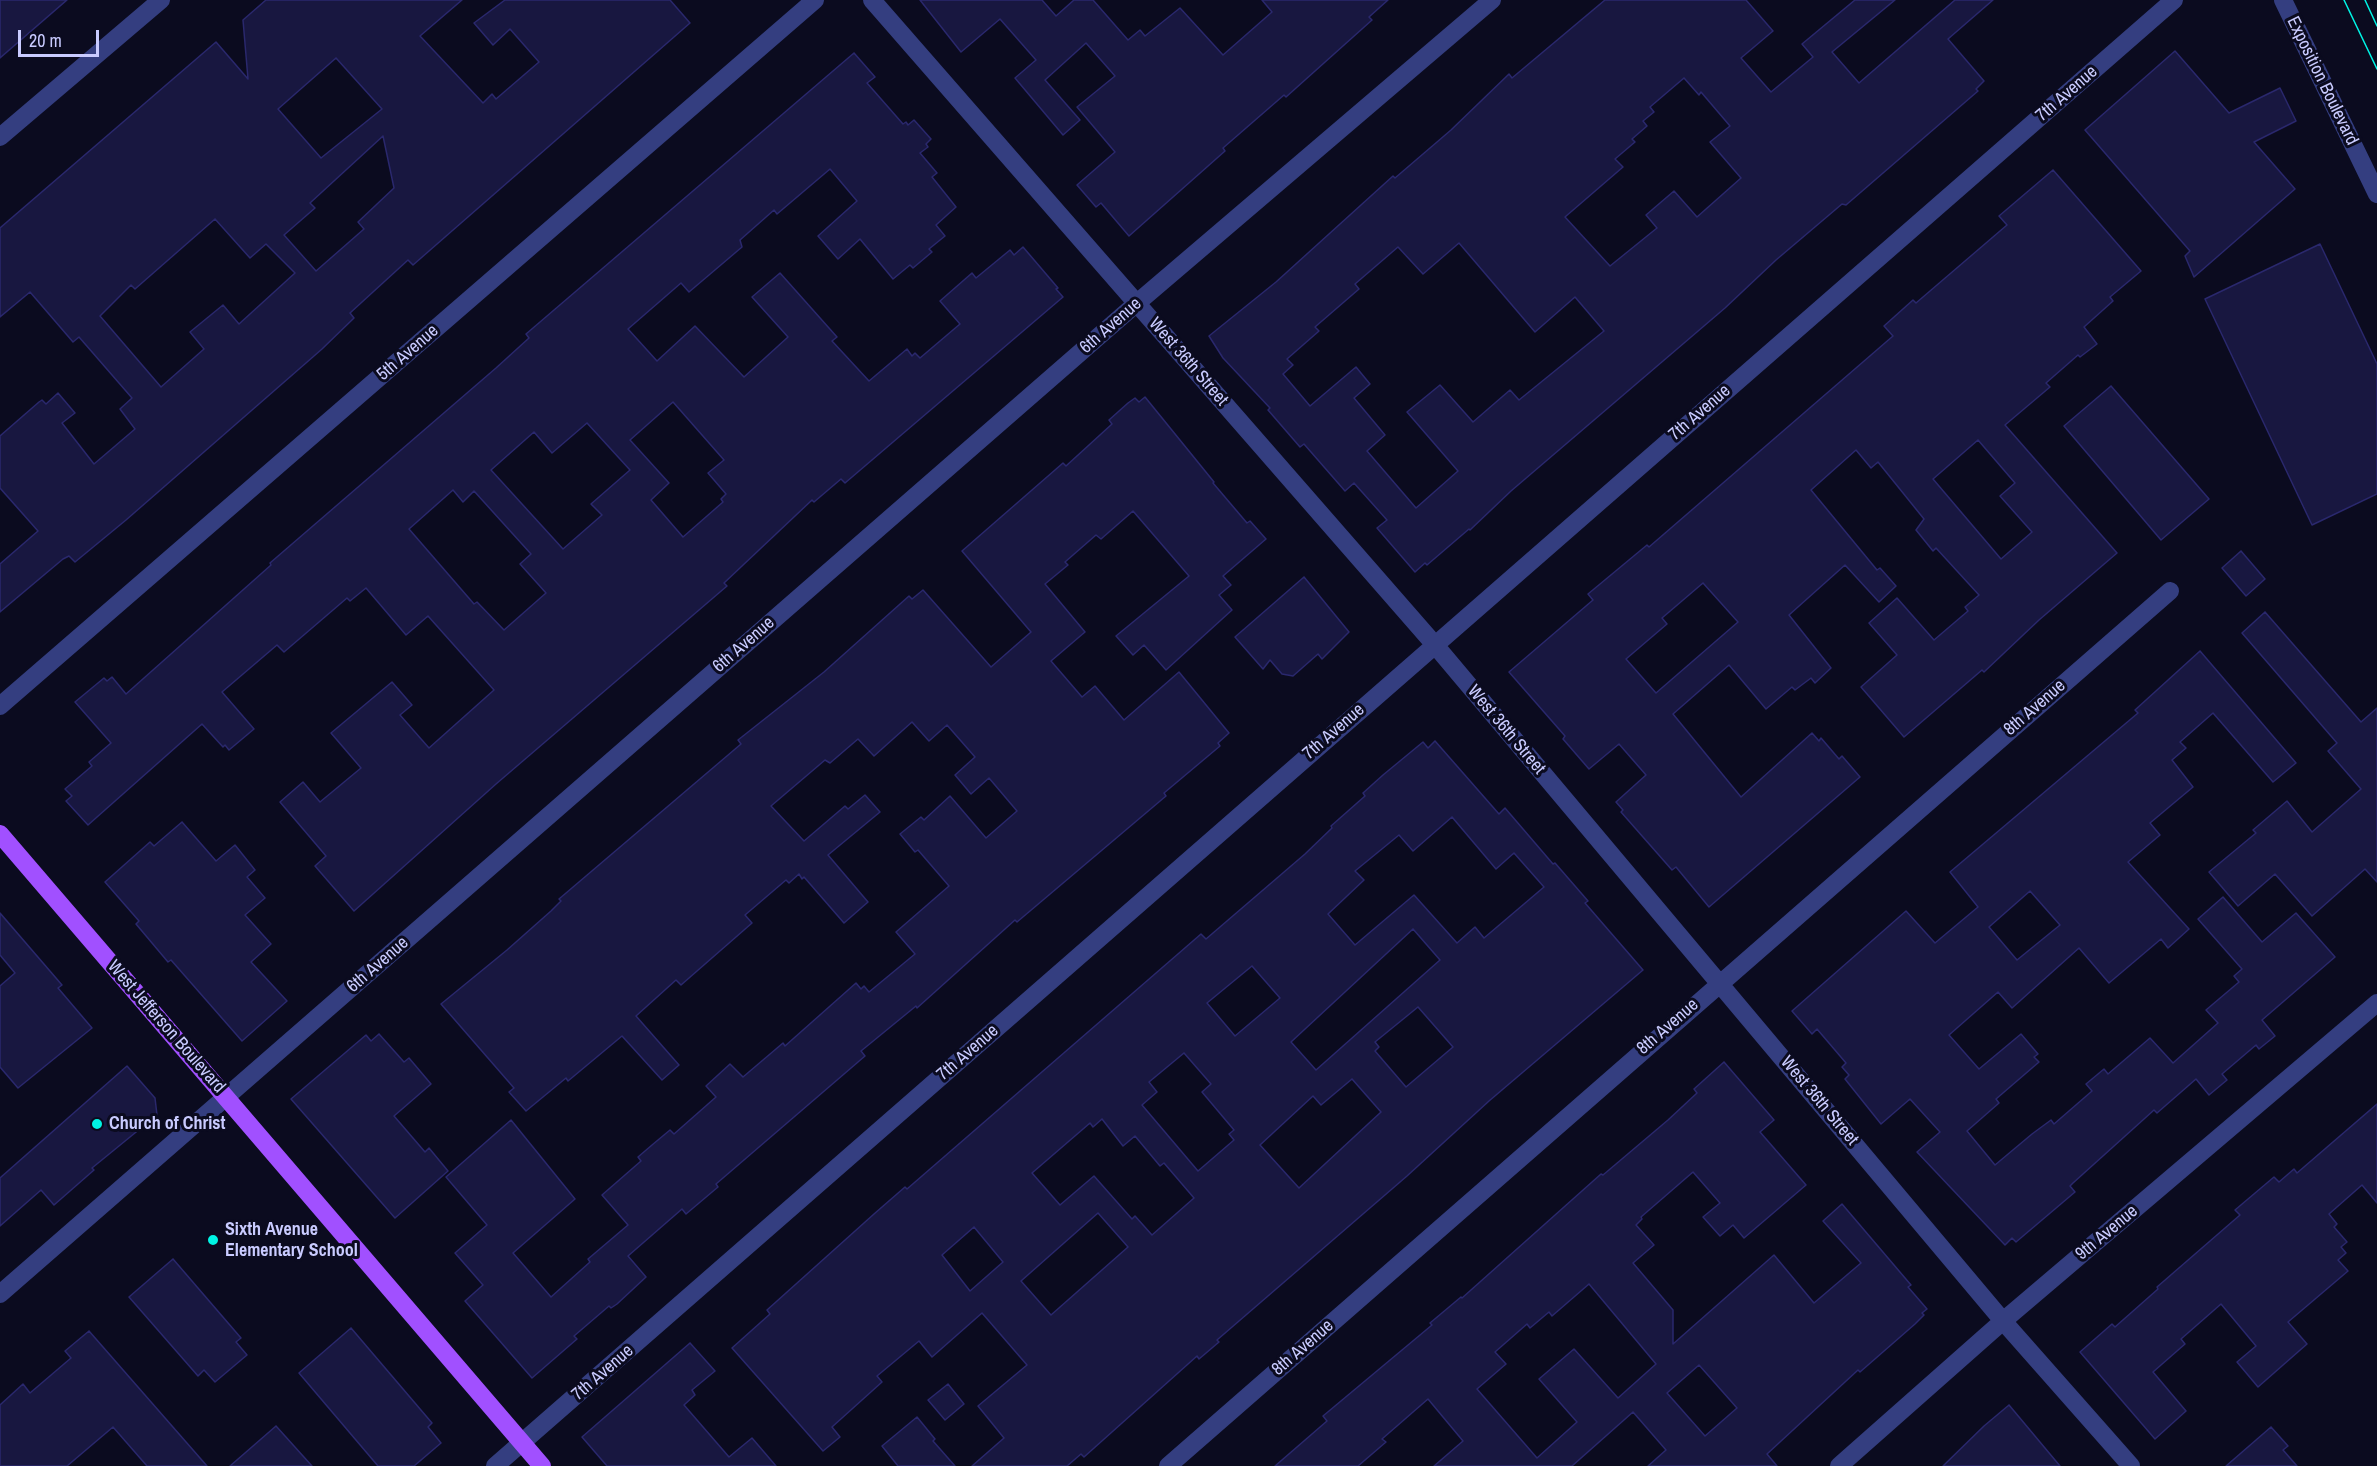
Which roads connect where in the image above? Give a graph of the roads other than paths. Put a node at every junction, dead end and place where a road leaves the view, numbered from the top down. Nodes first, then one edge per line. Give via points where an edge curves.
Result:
1 (161, 0) edge
2 (815, 0) edge
3 (872, 0) edge
4 (1492, 0) edge
5 (2174, 0) edge
6 (2283, 0) edge
7 (0, 137) edge
8 (2377, 194) edge
9 (1137, 303) junction
10 (2170, 591) dead end
11 (1435, 645) junction
12 (0, 706) edge
13 (0, 834) edge
14 (1719, 982) junction
15 (2377, 1003) edge
16 (227, 1099) junction
17 (0, 1294) edge
18 (2003, 1321) junction
19 (521, 1442) junction
20 (495, 1466) edge
21 (542, 1466) edge
22 (1168, 1466) edge
23 (1839, 1466) edge
24 (2131, 1466) edge

1 - 7 street
2 - 12 street, 5th Avenue
3 - 9 street, West 36th Street
4 - 9 street, 6th Avenue
5 - 11 street, 7th Avenue
6 - 8 street, Exposition Boulevard
9 - 11 street, West 36th Street
9 - 16 street, 6th Avenue
10 - 14 street, 8th Avenue
11 - 14 street, West 36th Street
11 - 19 street, 7th Avenue
13 - 16 main road, West Jefferson Boulevard
14 - 18 street, West 36th Street
14 - 22 street, 8th Avenue
15 - 18 street, 9th Avenue
16 - 17 street, 6th Avenue
16 - 19 main road, West Jefferson Boulevard
18 - 23 street, 9th Avenue
18 - 24 street, West 36th Street
19 - 20 street, 7th Avenue
19 - 21 main road, West Jefferson Boulevard

